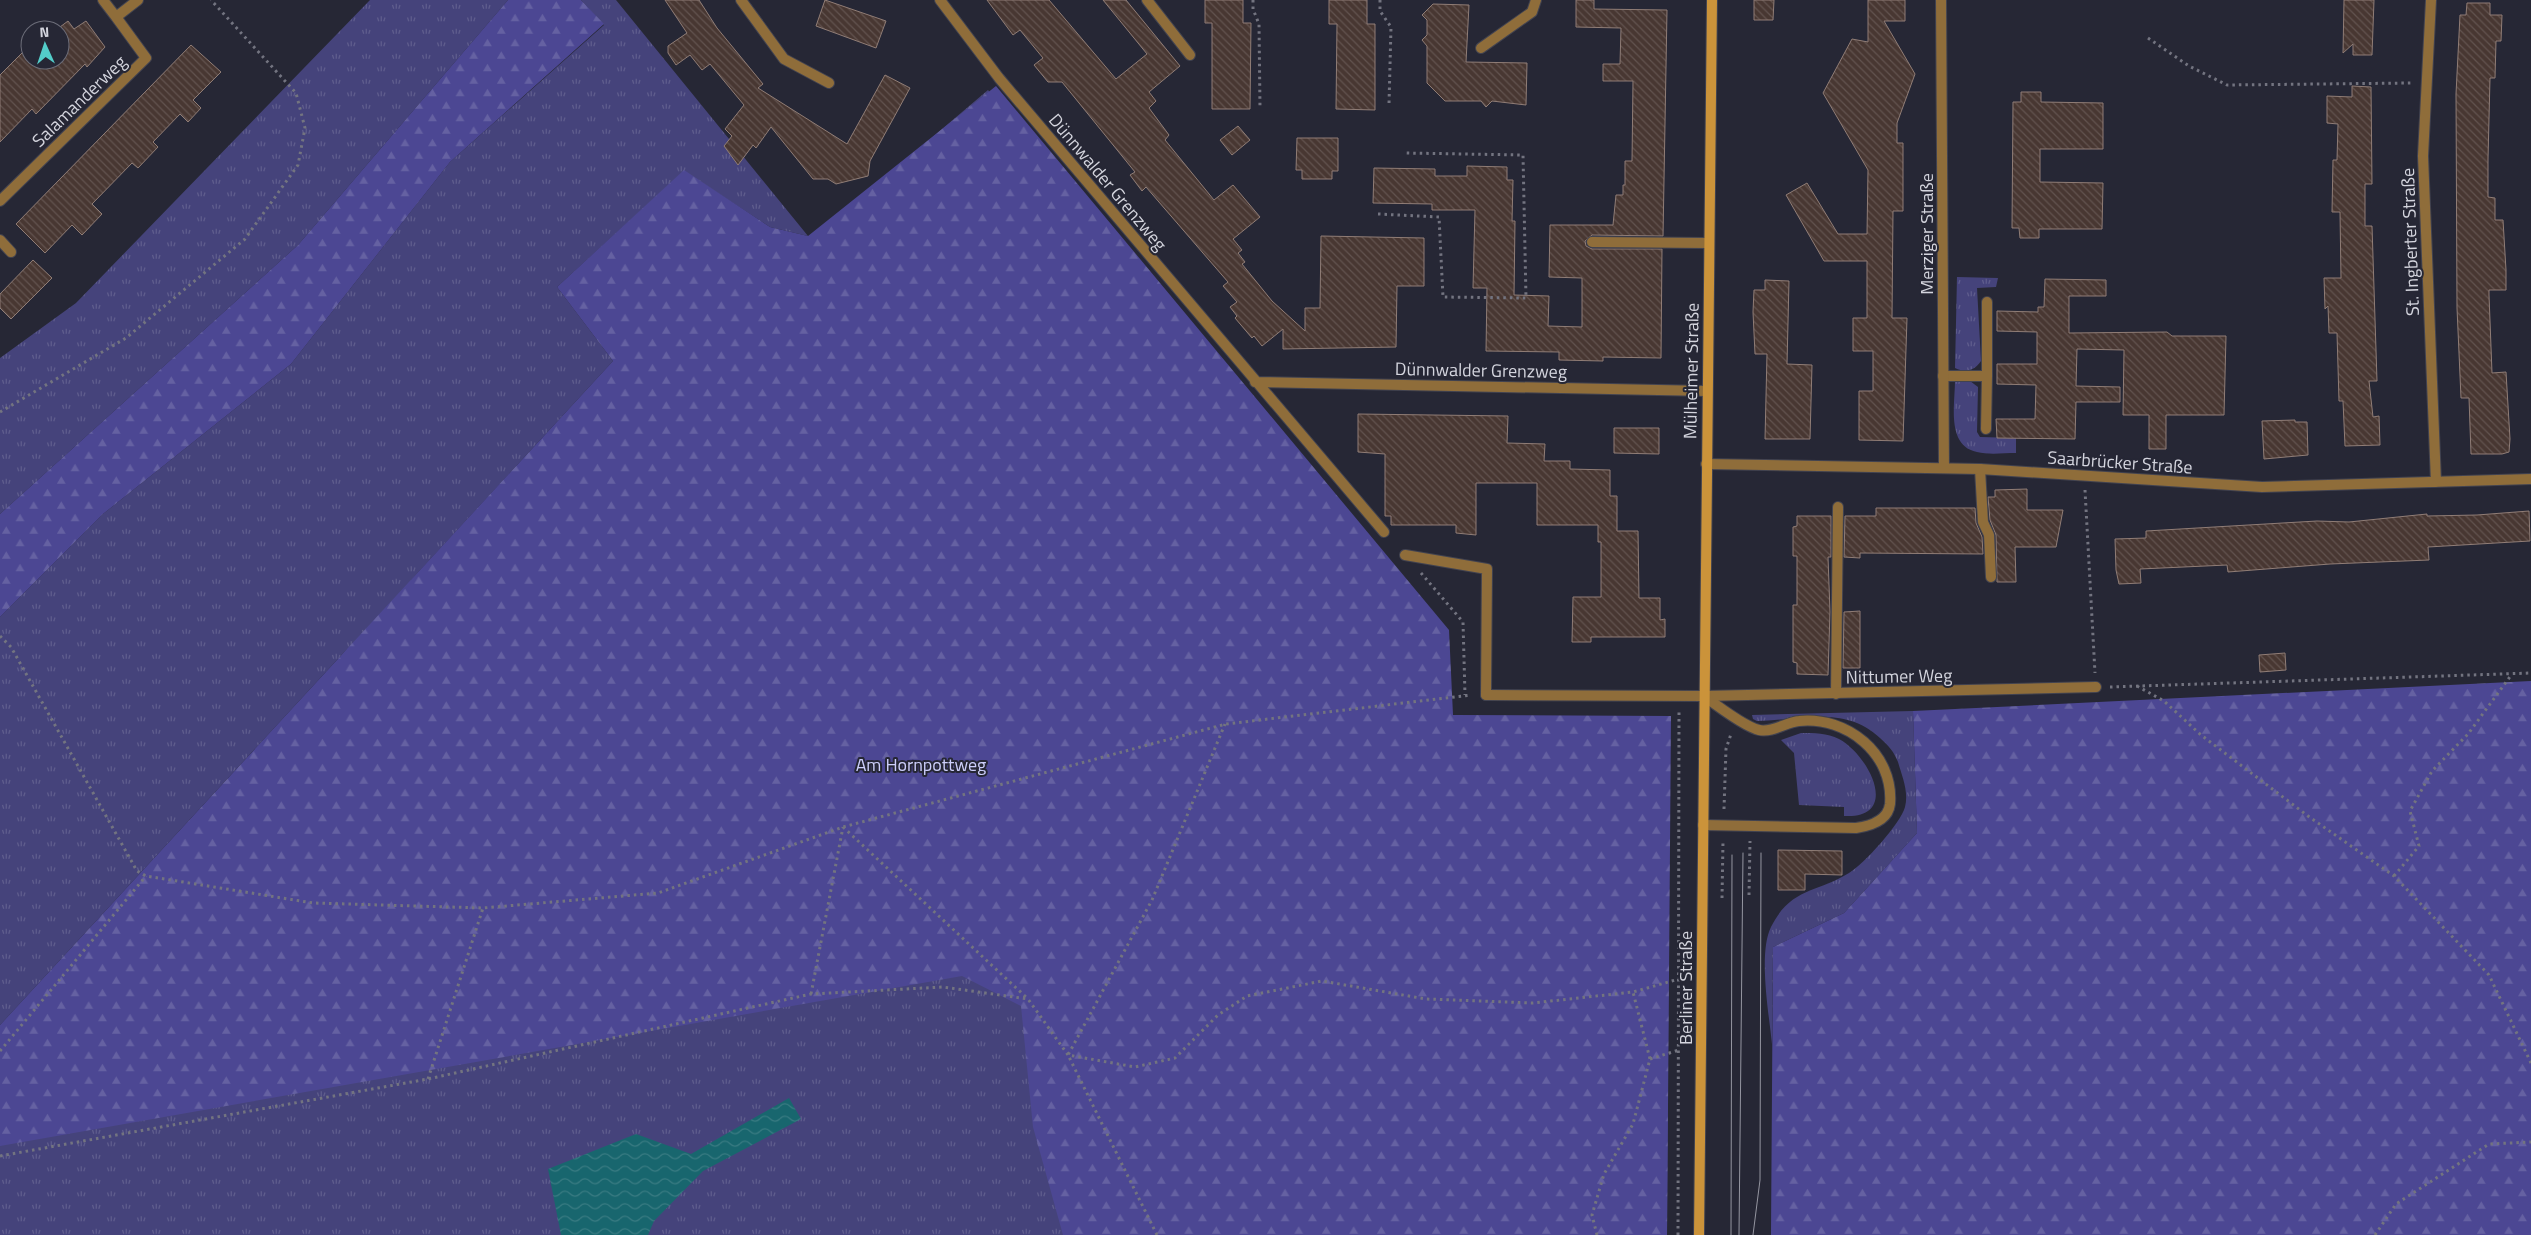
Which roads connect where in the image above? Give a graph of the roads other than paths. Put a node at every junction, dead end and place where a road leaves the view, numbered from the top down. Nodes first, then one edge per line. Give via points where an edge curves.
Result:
1 (103, 0) edge
2 (138, 0) edge
3 (741, 0) edge
4 (940, 0) edge
5 (1147, 0) edge
6 (1536, 0) edge
7 (1712, 0) edge
8 (1941, 0) edge
9 (2431, 0) edge
10 (116, 17) junction
11 (1481, 48) dead end
12 (1190, 55) dead end
13 (829, 83) dead end
14 (0, 201) edge
15 (0, 240) edge
16 (1592, 242) dead end
17 (1708, 243) junction
18 (11, 252) dead end
19 (1987, 302) dead end
20 (1943, 376) junction
21 (1987, 376) junction
22 (1255, 382) junction
23 (1707, 391) junction
24 (1986, 429) dead end
25 (1706, 464) junction
26 (1944, 468) junction
27 (1980, 469) junction
28 (2531, 479) edge
29 (2436, 482) junction
30 (1838, 507) dead end
31 (1384, 532) dead end
32 (1405, 555) road end
33 (1991, 576) dead end
34 (2096, 687) road end
35 (1836, 694) junction
36 (1704, 696) junction
37 (1703, 742) joint
38 (1703, 825) junction
39 (1699, 1235) edge

1 - 10 street
2 - 10 street
3 - 13 street via 784,59
4 - 22 street, Dünnwalder Grenzweg via 999,78
5 - 12 street
6 - 11 street via 1532,12
7 - 17 main road, Mülheimer Straße
8 - 20 street, Merziger Straße
9 - 29 street, St. Ingberter Straße via 2423,156
10 - 14 street, Salamanderweg via 146,58
15 - 18 street
16 - 17 street
17 - 23 main road, Mülheimer Straße
19 - 21 street
20 - 21 street
20 - 26 street, Merziger Straße
21 - 24 street
22 - 23 street, Dünnwalder Grenzweg
22 - 31 street, Dünnwalder Grenzweg
23 - 25 main road, Mülheimer Straße
25 - 26 street, Saarbrücker Straße
25 - 36 main road, Mülheimer Straße
26 - 27 street, Saarbrücker Straße
27 - 29 street, Saarbrücker Straße via 2262,487
27 - 33 street
28 - 29 street, Saarbrücker Straße
30 - 35 street
32 - 36 street via 1486,569 1486,695
34 - 35 street, Nittumer Weg
35 - 36 street, Nittumer Weg
36 - 37 main road, Mülheimer Straße
36 - 38 street via 1759,730 1774,730 1797,721 1821,720 1844,726 1862,738 1879,759 1889,786 1888,813 1870,826
37 - 38 main road, Berliner Straße
38 - 39 main road, Berliner Straße

